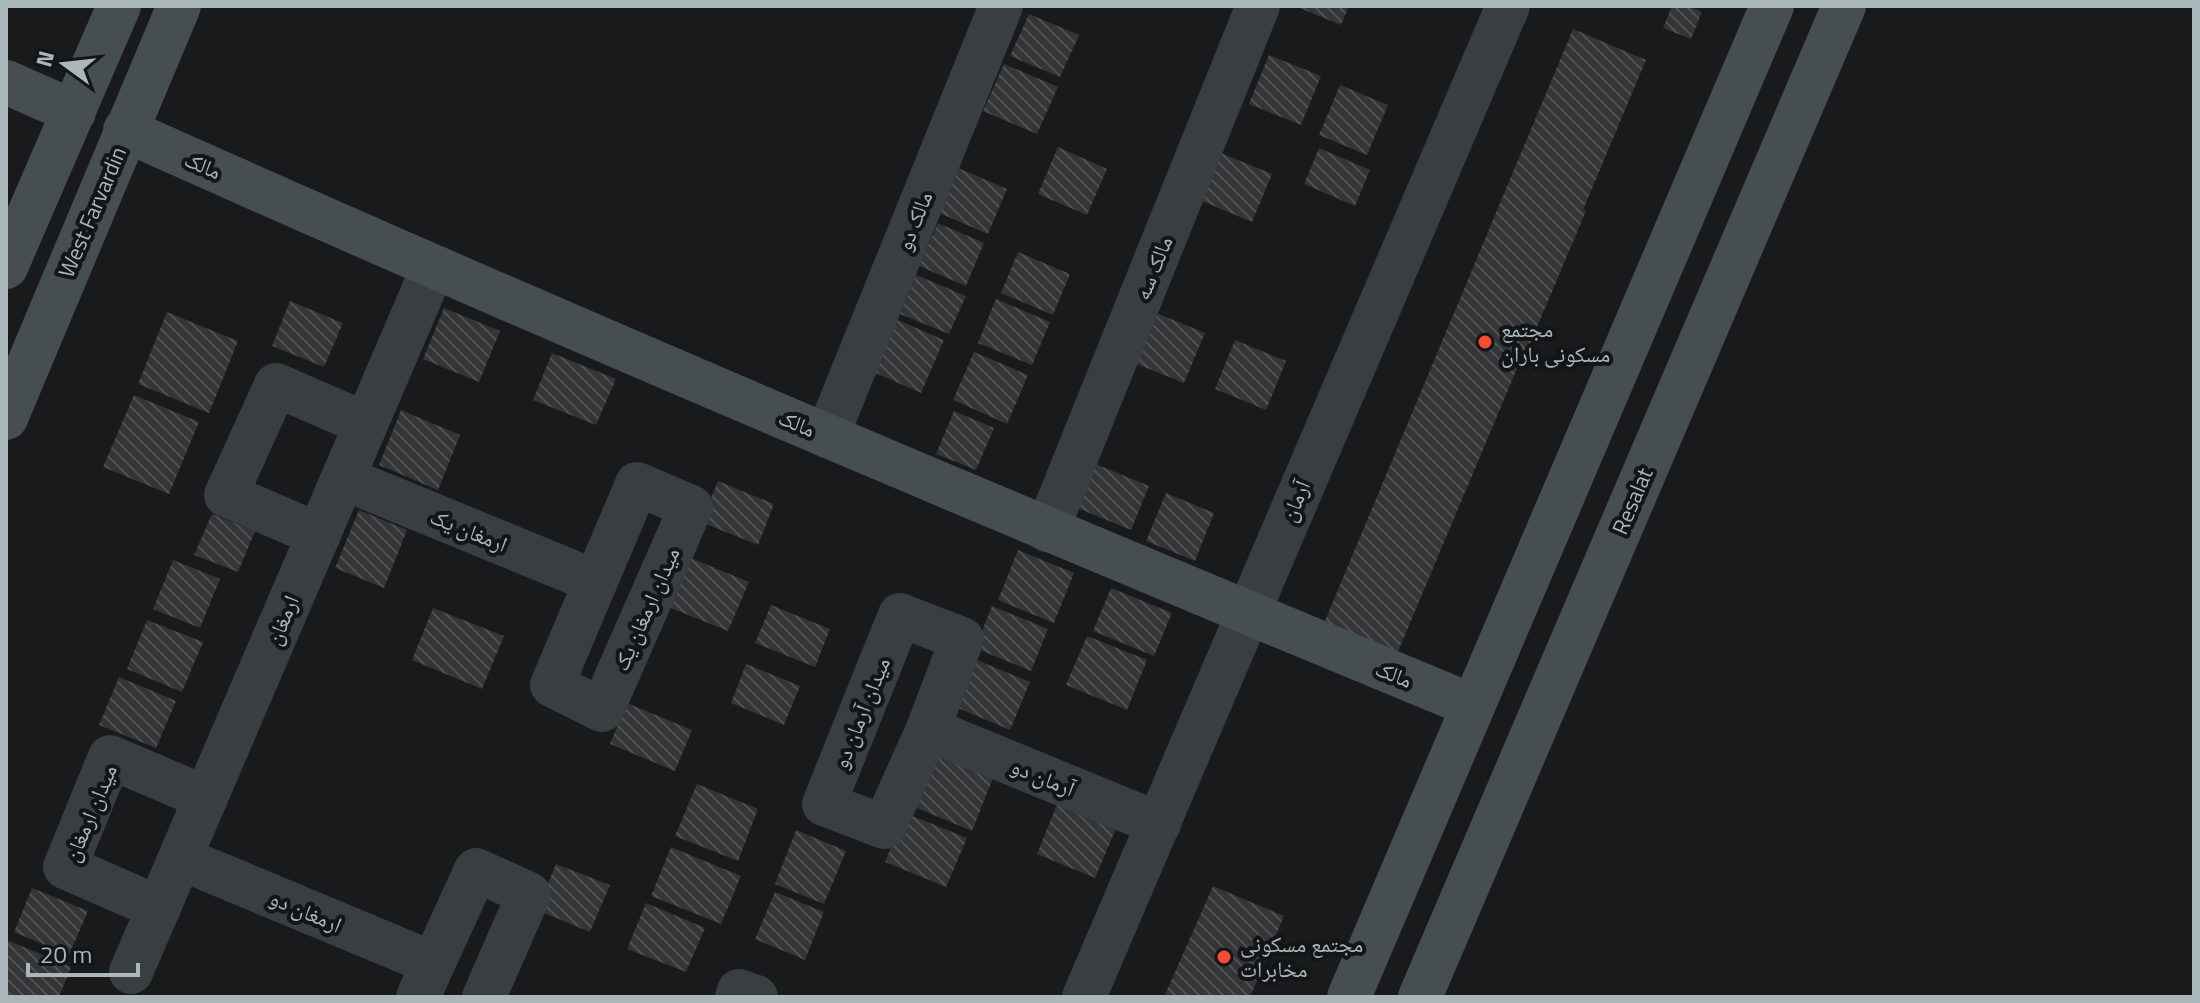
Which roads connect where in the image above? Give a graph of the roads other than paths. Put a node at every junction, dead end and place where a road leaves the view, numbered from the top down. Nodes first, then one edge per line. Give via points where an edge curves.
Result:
1 (119, 6) edge
2 (179, 6) edge
3 (1001, 6) edge
4 (1258, 6) edge
5 (1508, 6) edge
6 (1772, 6) edge
7 (1844, 6) edge
8 (6, 82) edge
9 (74, 112) junction
10 (125, 130) junction
11 (6, 267) edge
12 (433, 268) junction
13 (6, 418) edge
14 (366, 424) junction
15 (827, 436) junction
16 (343, 478) junction
17 (1047, 530) junction
18 (319, 535) junction
19 (594, 581) junction
20 (1247, 613) junction
21 (1473, 706) junction
22 (928, 729) dead end
23 (206, 798) junction
24 (1159, 824) junction
25 (180, 858) junction
26 (159, 908) junction
27 (131, 972) dead end
28 (425, 980) edge
29 (484, 997) edge
30 (737, 997) edge
31 (756, 997) edge
32 (1084, 997) edge
33 (1349, 997) edge
34 (1420, 997) edge

1 - 9 street
2 - 10 street, West Farvardin
3 - 15 street, مالک دو
4 - 17 street, مالک سه
5 - 20 street, آرمان
6 - 21 street
7 - 34 street, Resalat
8 - 9 street
9 - 11 street
10 - 12 street, مالک
10 - 13 street, West Farvardin
12 - 14 street, ارمغان
12 - 15 street, مالک
14 - 16 street, ارمغان
14 - 18 street via 276,385 226,495
15 - 17 street, مالک
16 - 18 street, ارمغان
16 - 19 street, ارمغان یک
17 - 20 street, مالک
18 - 23 street, ارمغان
19 - 19 street, میدان ارمغان یک via 637,484 691,507 602,710 552,685
20 - 21 street, مالک
20 - 24 street, آرمان
21 - 33 street
22 - 24 street, آرمان دو
23 - 25 street, ارمغان
23 - 26 street, میدان ارمغان via 110,757 65,867
24 - 32 street, آرمان
25 - 26 street, ارمغان
25 - 28 street, ارمغان دو
26 - 27 street, ارمغان
28 - 29 street via 476,870 529,894
30 - 31 street via 739,991

